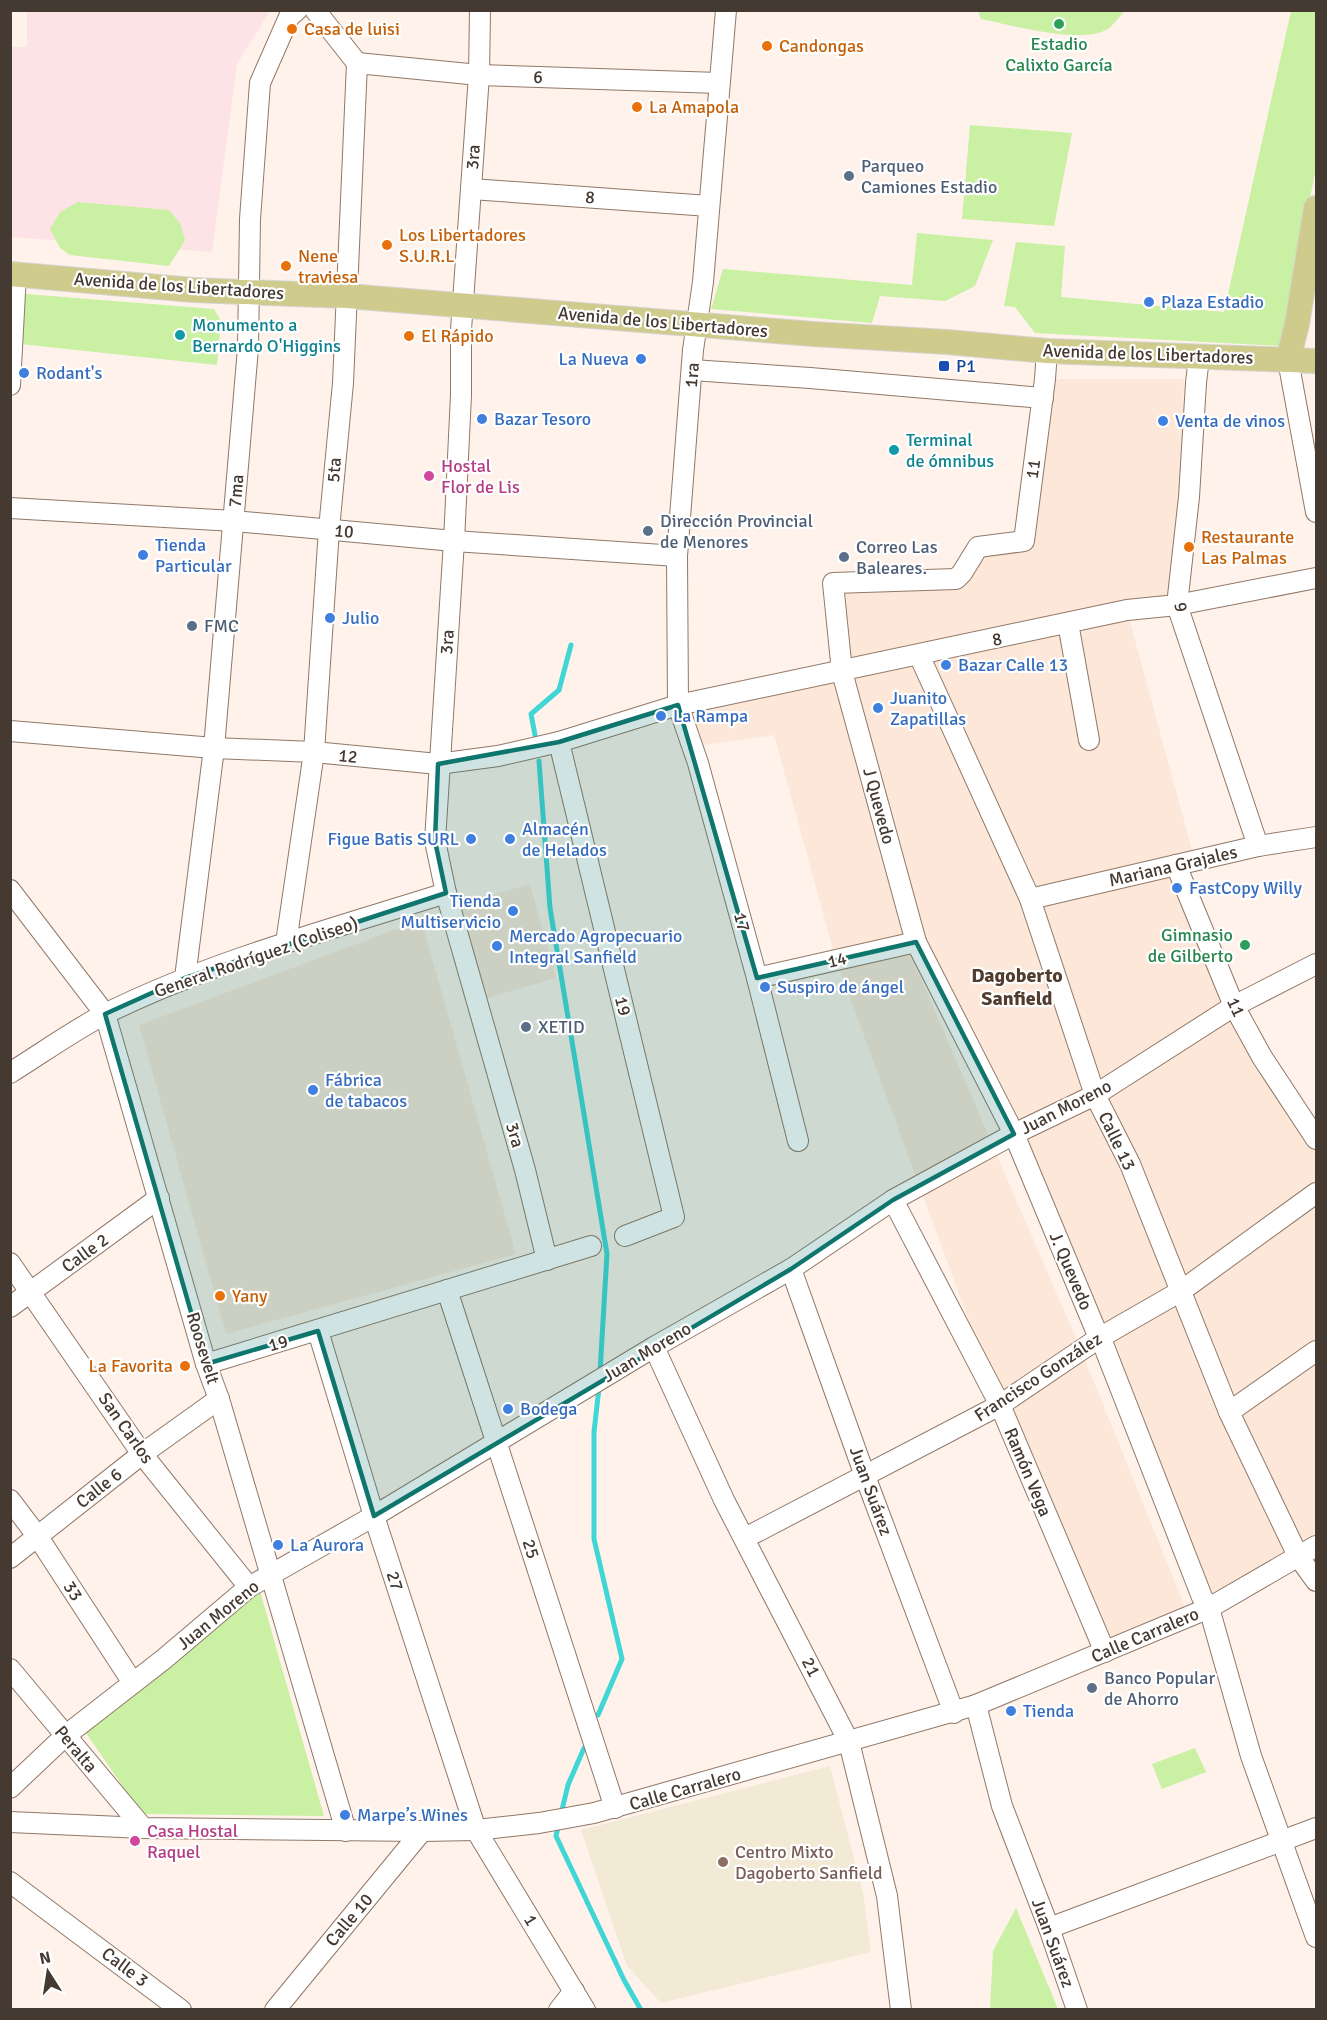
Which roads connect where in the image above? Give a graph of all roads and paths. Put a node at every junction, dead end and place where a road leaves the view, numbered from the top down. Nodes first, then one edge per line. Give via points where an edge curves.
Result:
1 (297, 10) edge
2 (315, 10) edge
3 (480, 10) edge
4 (726, 10) edge
5 (357, 63) junction
6 (479, 75) junction
7 (719, 83) junction
8 (471, 189) junction
9 (709, 206) junction
10 (1317, 208) edge
11 (13, 274) edge
12 (250, 292) junction
13 (347, 296) junction
14 (465, 306) junction
15 (696, 325) junction
16 (1047, 351) junction
17 (1199, 357) junction
18 (1288, 360) junction
19 (1317, 362) edge
20 (692, 370) junction
21 (10, 385) edge
22 (1043, 398) junction
23 (10, 508) edge
24 (1317, 512) edge
25 (234, 521) junction
26 (329, 529) junction
27 (454, 541) junction
28 (978, 547) joint
29 (676, 556) junction
30 (1317, 578) edge
31 (1177, 605) junction
32 (1068, 623) junction
33 (919, 655) junction
34 (842, 671) junction
35 (678, 705) junction
36 (10, 731) edge
37 (1089, 740) dead end
38 (559, 742) junction
39 (214, 748) junction
40 (314, 752) junction
41 (438, 764) junction
42 (1317, 837) edge
43 (1258, 846) junction
44 (1176, 865) junction
45 (10, 890) edge
46 (446, 893) junction
47 (1030, 899) junction
48 (916, 942) junction
49 (286, 943) junction
50 (1317, 964) edge
51 (184, 978) junction
52 (757, 978) junction
53 (1234, 1006) junction
54 (105, 1014) junction
55 (10, 1073) edge
56 (1095, 1095) junction
57 (1014, 1134) junction
58 (1317, 1139) edge
59 (798, 1141) dead end
60 (1317, 1193) edge
61 (159, 1198) junction
62 (893, 1200) junction
63 (625, 1236) dead end
64 (591, 1246) dead end
65 (548, 1260) junction
66 (10, 1263) edge
67 (791, 1269) junction
68 (447, 1290) junction
69 (32, 1292) junction
70 (1181, 1292) junction
71 (10, 1307) edge
72 (318, 1331) junction
73 (1099, 1338) junction
74 (654, 1347) junction
75 (1317, 1351) edge
76 (206, 1364) junction
77 (219, 1399) junction
78 (1000, 1406) junction
79 (1229, 1412) junction
80 (496, 1442) junction
81 (142, 1454) junction
82 (866, 1476) junction
83 (10, 1500) edge
84 (374, 1516) junction
85 (38, 1537) junction
86 (746, 1538) junction
87 (1317, 1546) edge
88 (1298, 1556) junction
89 (10, 1558) edge
90 (271, 1575) junction
91 (1317, 1581) edge
92 (249, 1587) junction
93 (1209, 1608) junction
94 (1105, 1652) junction
95 (10, 1669) edge
96 (133, 1683) junction
97 (976, 1705) junction
98 (954, 1713) junction
99 (65, 1736) junction
100 (849, 1742) junction
101 (10, 1788) edge
102 (615, 1808) junction
103 (10, 1822) edge
104 (143, 1828) junction
105 (1317, 1828) edge
106 (476, 1830) junction
107 (346, 1831) junction
108 (422, 1831) junction
109 (1282, 1842) junction
110 (10, 1882) edge
111 (1049, 1928) junction
112 (1317, 1937) edge
113 (574, 1990) junction
114 (181, 2010) edge
115 (275, 2010) edge
116 (559, 2010) edge
117 (585, 2010) edge
118 (901, 2010) edge
119 (1077, 2010) edge

1 - 12 street, 7ma via 289,17 260,83 250,219
2 - 5 street
3 - 6 street, 3ra
4 - 7 street, 1ra
5 - 6 street, 6
5 - 13 street, 5ta
6 - 7 street, 6
6 - 8 street, 3ra
7 - 9 street, 1ra
8 - 9 street, 8
8 - 14 street, 3ra
9 - 15 street, 1ra
10 - 18 main road
11 - 12 main road, Avenida de los Libertadores
11 - 21 street
12 - 13 main road, Avenida de los Libertadores
12 - 25 street, 7ma
13 - 14 main road, Avenida de los Libertadores
13 - 26 street, 5ta
14 - 15 main road, Avenida de los Libertadores
14 - 27 street, 3ra
15 - 16 main road, Avenida de los Libertadores
15 - 20 street, 1ra
16 - 17 main road, Avenida de los Libertadores
16 - 22 street, 11
17 - 18 main road, Avenida de los Libertadores
17 - 31 street, 9
18 - 19 main road, Avenida de los Libertadores
18 - 24 street
20 - 22 street
20 - 29 street, 1ra
22 - 28 street, 11 via 1024,541
23 - 25 street, 10
25 - 26 street, 10
25 - 39 street, 7ma
26 - 27 street, 10
26 - 40 street, 5ta
27 - 29 street, 10
27 - 41 street, 3ra
28 - 34 street, J Quevedo via 956,579 834,583
29 - 35 street, 1ra
30 - 31 street, 8
31 - 32 street, 8 via 1127,610
31 - 43 street, 9
32 - 33 street, 8
32 - 37 street
33 - 34 street, 8
33 - 47 street, Calle 13
34 - 35 street, 8
34 - 48 street, J Quevedo
35 - 38 street, 12
35 - 52 street, 17 via 698,763
36 - 39 street, 12
38 - 41 street, 12
38 - 63 street, 19 via 674,1217
39 - 40 street, 12
39 - 51 street, 7ma
40 - 41 street, 12
40 - 49 street, 5ta
41 - 46 street, 3ra via 435,841
42 - 43 street, Mariana Grajales
43 - 44 street, Mariana Grajales
44 - 47 street, Mariana Grajales
44 - 53 street, 11
45 - 54 street, Roosevelt
46 - 49 street, General Rodríguez (Coliseo)
46 - 65 street, 3ra
47 - 56 street, Calle 13
48 - 52 street, 14
48 - 57 street, J. Quevedo
49 - 51 street, General Rodríguez (Coliseo)
50 - 53 street, Juan Moreno
51 - 54 street, General Rodríguez (Coliseo)
52 - 59 street, 17
53 - 56 street, Juan Moreno
53 - 58 street, 11 via 1262,1057
54 - 55 street, General Rodríguez (Coliseo)
54 - 61 street, Roosevelt
56 - 57 street, Juan Moreno
56 - 70 street, Calle 13 via 1130,1164
57 - 62 street, Juan Moreno
57 - 73 street, J. Quevedo
60 - 70 street, Francisco González
61 - 69 street, Calle 2
61 - 76 street, Roosevelt
62 - 67 street, Juan Moreno
62 - 78 street, Ramón Vega
64 - 65 street, 19
65 - 68 street, 19
66 - 69 street, San Carlos
67 - 74 street, Juan Moreno
67 - 82 street, Juan Suárez
68 - 72 street, 19
68 - 80 street, 25
69 - 71 street, Calle 2
69 - 81 street, San Carlos
70 - 73 street, Francisco González
70 - 79 street, Calle 13
72 - 76 street, 19
72 - 84 street, 27
73 - 78 street, Francisco González
73 - 93 street, J. Quevedo
74 - 80 street, Juan Moreno
74 - 86 street, 21 via 724,1500
75 - 79 street
76 - 77 street, Roosevelt
77 - 81 street, Calle 6
77 - 90 street, Roosevelt
78 - 82 street, Francisco González
78 - 94 street, Ramón Vega
79 - 88 street, Calle 13
80 - 84 street, Juan Moreno
80 - 102 street, 25
81 - 85 street, Calle 6
81 - 92 street, San Carlos
82 - 86 street, Francisco González
82 - 98 street, Juan Suárez
83 - 85 street, 33
84 - 90 street, Juan Moreno
84 - 106 street, 27
85 - 89 street, Calle 6
85 - 96 street, 33
86 - 100 street, 21
87 - 88 street, Calle Carralero
88 - 91 street, Calle 13
88 - 93 street, Calle Carralero
90 - 92 street, Juan Moreno
90 - 107 street, Roosevelt
92 - 96 street, Juan Moreno
93 - 94 street, Calle Carralero
93 - 109 street, J. Quevedo via 1251,1756
94 - 97 street, Calle Carralero
95 - 99 street, Peralta
96 - 99 street, Juan Moreno
97 - 98 street, Calle Carralero
97 - 111 street, Juan Suárez via 1002,1806
98 - 100 street, Calle Carralero
99 - 101 street, Juan Moreno
99 - 104 street, Peralta
100 - 102 street, Calle Carralero
100 - 118 street, 21 via 887,1896
102 - 106 street, Calle Carralero
103 - 104 street, Calle Carralero
104 - 107 street, Calle Carralero
105 - 109 street
106 - 108 street, Calle Carralero
106 - 113 street, 1
107 - 108 street, Calle Carralero
108 - 115 street, Calle 10
109 - 111 street
109 - 112 street, J. Quevedo
110 - 114 street, Calle 3
111 - 119 street, Juan Suárez
113 - 116 street
113 - 117 street, 1

